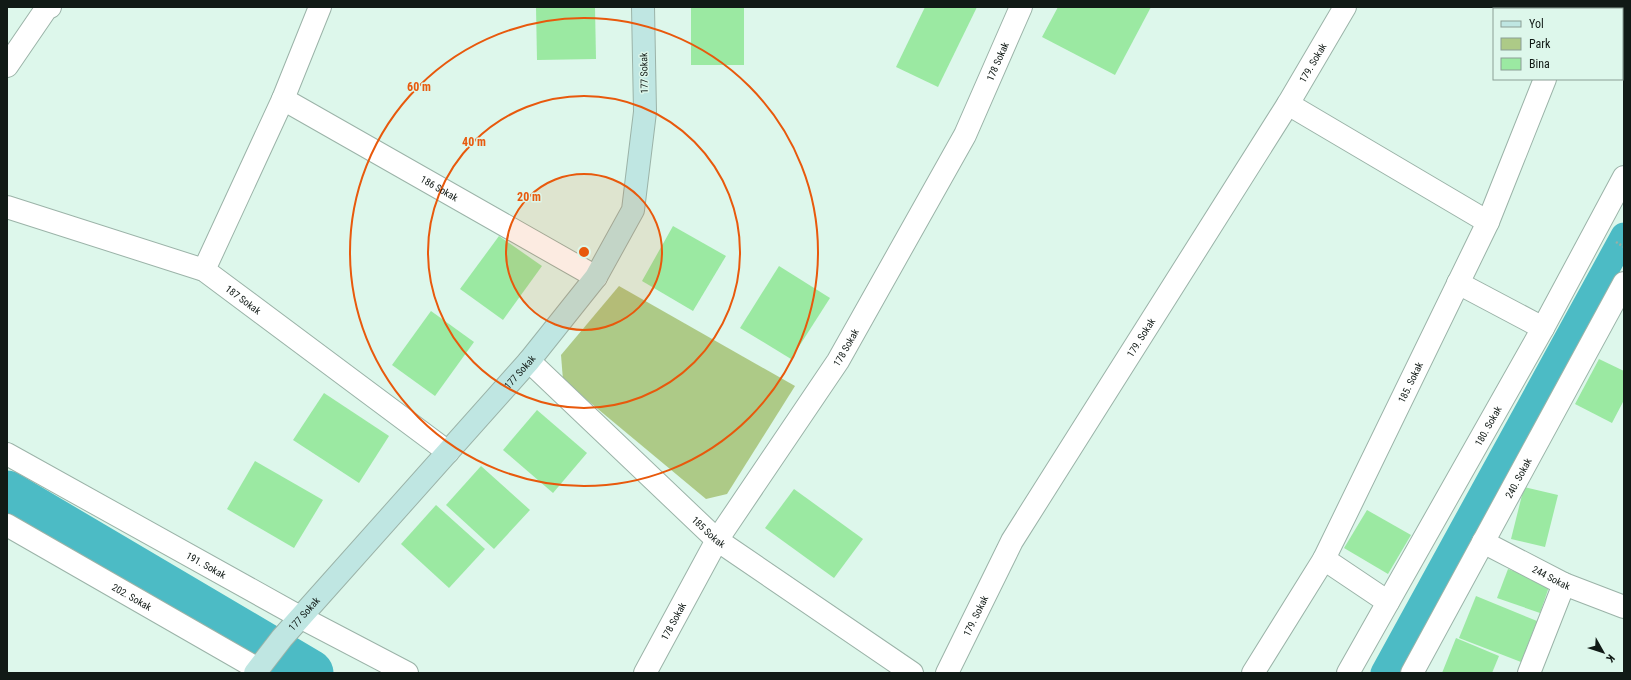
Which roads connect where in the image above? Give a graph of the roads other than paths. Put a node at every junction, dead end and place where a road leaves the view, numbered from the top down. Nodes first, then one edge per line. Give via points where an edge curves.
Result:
1 (50, 7) edge
2 (320, 7) edge
3 (643, 7) edge
4 (1021, 7) edge
5 (1345, 7) edge
6 (7, 66) edge
7 (1545, 80) edge
8 (283, 99) junction
9 (1288, 104) junction
10 (1624, 178) edge
11 (7, 207) edge
12 (1488, 222) junction
13 (204, 270) junction
14 (596, 277) junction
15 (1458, 283) junction
16 (1624, 283) edge
17 (1544, 328) junction
18 (528, 361) junction
19 (448, 452) junction
20 (7, 454) edge
21 (7, 525) edge
22 (717, 540) junction
23 (1483, 542) junction
24 (1324, 560) junction
25 (1564, 584) junction
26 (1388, 602) junction
27 (1624, 607) edge
28 (300, 618) junction
29 (256, 671) edge
30 (407, 673) edge
31 (645, 673) edge
32 (912, 673) edge
33 (947, 673) edge
34 (1253, 673) edge
35 (1348, 673) edge
36 (1412, 673) edge
37 (1529, 673) edge

1 - 6 street via 46,9
2 - 8 street
3 - 14 street, 177 Sokak via 645,112 633,210
4 - 22 street, 178 Sokak via 965,135 838,361
5 - 9 street, 179. Sokak
7 - 12 street, 185. Sokak
8 - 13 street
8 - 14 street, 186 Sokak
9 - 12 street
9 - 33 street, 179. Sokak via 1012,541
10 - 17 street, 180. Sokak
11 - 13 street, 187 Sokak
12 - 15 street, 185. Sokak
13 - 19 street, 187 Sokak
14 - 18 street, 177 Sokak
15 - 17 street
15 - 24 street, 185. Sokak
16 - 23 street, 240. Sokak
17 - 26 street, 180. Sokak
18 - 19 street, 177 Sokak
18 - 22 street, 185 Sokak
19 - 28 street, 177 Sokak
20 - 28 street, 191. Sokak
21 - 29 street, 202. Sokak
22 - 31 street, 178 Sokak
22 - 32 street, 185 Sokak
23 - 25 street, 244 Sokak
23 - 36 street, 240. Sokak
24 - 26 street
24 - 34 street, 185. Sokak
25 - 27 street, 244 Sokak
25 - 37 street
26 - 35 street, 180. Sokak
28 - 29 street, 177 Sokak
28 - 30 street, 191. Sokak

